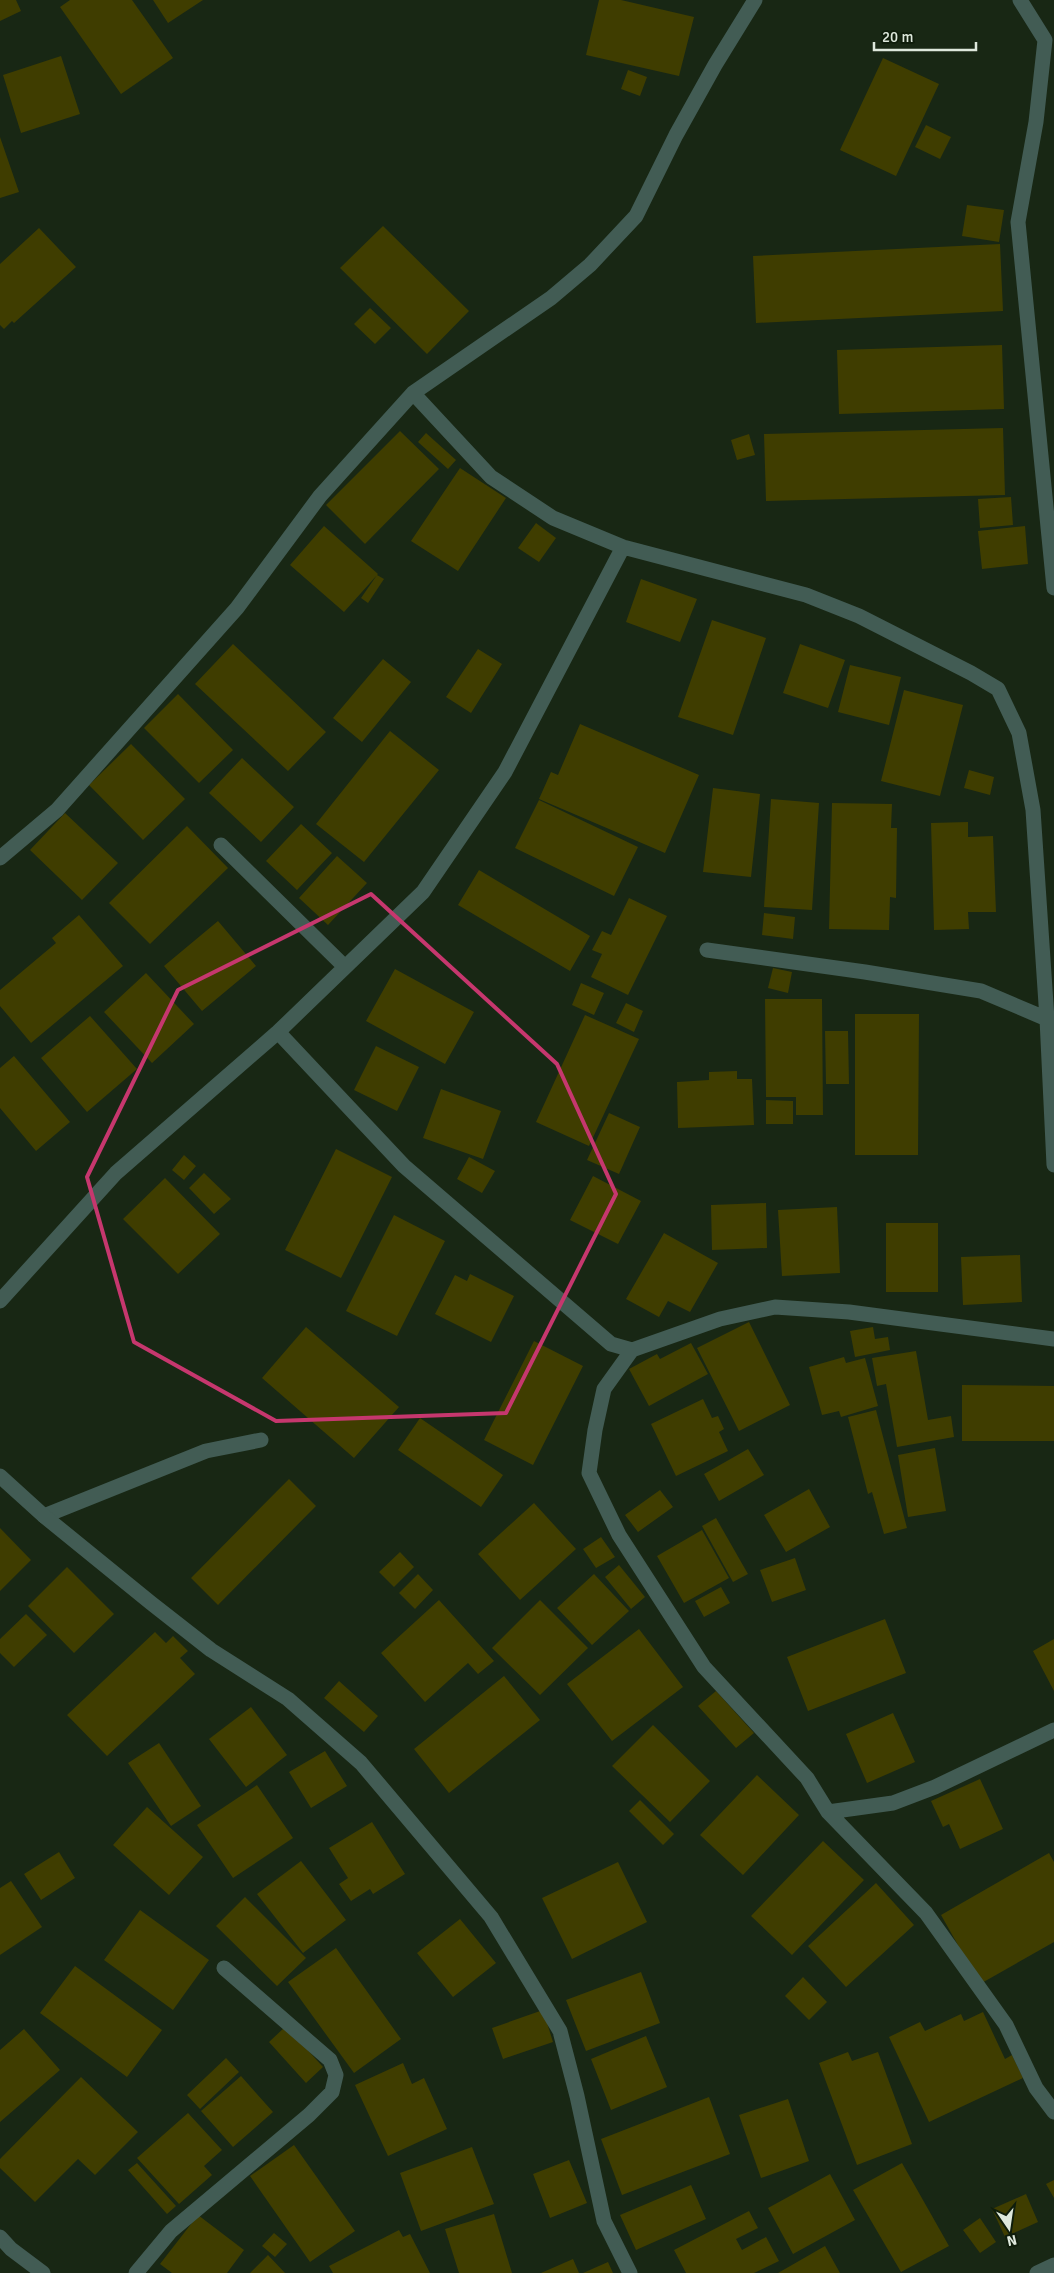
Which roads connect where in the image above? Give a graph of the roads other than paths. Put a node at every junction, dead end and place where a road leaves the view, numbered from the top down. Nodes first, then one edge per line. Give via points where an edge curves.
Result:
1 (755, 0) edge
2 (1020, 0) edge
3 (413, 393) junction
4 (623, 547) junction
5 (1054, 588) edge
6 (221, 845) dead end
7 (0, 858) edge
8 (707, 950) dead end
9 (345, 967) junction
10 (1047, 1019) junction
11 (278, 1032) junction
12 (1054, 1164) edge
13 (0, 1301) edge
14 (1054, 1338) edge
15 (632, 1350) junction
16 (261, 1440) dead end
17 (0, 1476) edge
18 (44, 1516) junction
19 (1054, 1730) edge
20 (828, 1812) junction
21 (224, 1968) dead end
22 (1054, 2112) edge
23 (0, 2237) edge
24 (6, 2247) edge
25 (1054, 2265) edge
26 (42, 2273) edge
27 (136, 2273) edge
28 (630, 2273) edge
29 (1037, 2273) edge

1 - 3 street via 681,126 636,216 590,265 551,298
2 - 5 street via 1045,40 1036,122 1018,222
3 - 4 street via 491,477 553,518
3 - 7 street via 320,496 237,608 57,810
4 - 9 street via 505,772 423,892
4 - 10 street via 806,596 858,616 998,689 1020,733 1033,810
6 - 9 street
8 - 10 street via 981,991
9 - 11 street
10 - 12 street
11 - 13 street via 116,1173
11 - 15 street via 404,1166 611,1344
14 - 15 street via 850,1312 775,1307 720,1319
15 - 20 street via 604,1388 589,1473 619,1535 704,1667 807,1778
16 - 18 street via 206,1451
17 - 18 street
18 - 28 street via 211,1650 288,1699 361,1763 491,1917 560,2031 578,2096 604,2221
19 - 20 street via 935,1787 893,1803
20 - 22 street via 926,1912 1006,2025 1036,2088
21 - 27 street via 330,2060 336,2075 332,2092 310,2115 171,2231
23 - 24 street
24 - 26 street
25 - 29 street

